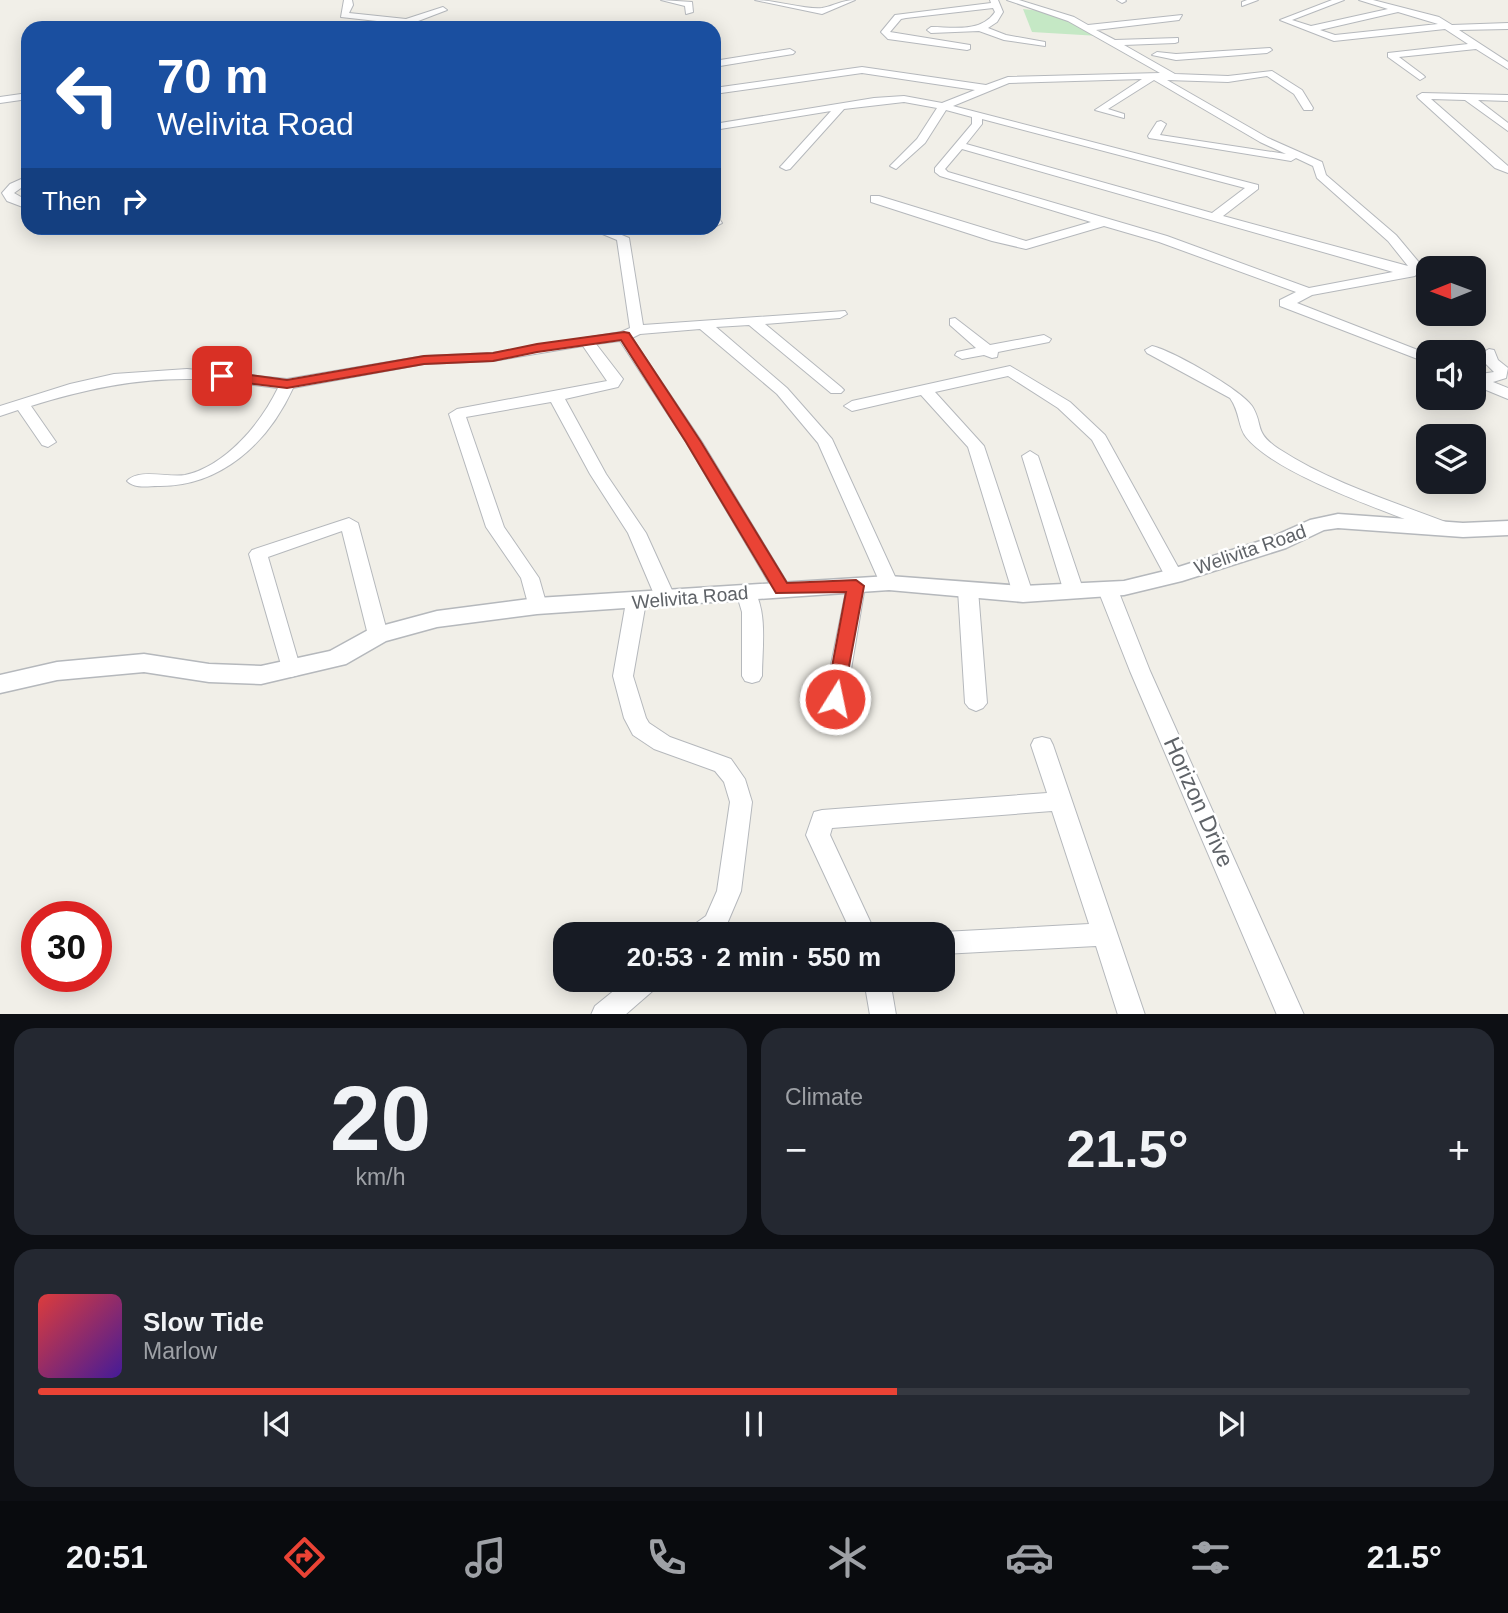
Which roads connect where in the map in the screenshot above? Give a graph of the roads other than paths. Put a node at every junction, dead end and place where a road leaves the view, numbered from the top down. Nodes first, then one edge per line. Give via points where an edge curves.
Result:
1 (348, 0) edge
2 (665, 0) edge
3 (759, 0) edge
4 (851, 0) edge
5 (1011, 0) edge
6 (1340, 0) edge
7 (1363, 0) edge
8 (995, 2) edge
9 (1027, 2) edge
10 (1400, 5) edge
11 (443, 10) dead end
12 (690, 12) dead end
13 (1179, 17) dead end
14 (379, 21) edge
15 (419, 21) edge
16 (1508, 26) edge
17 (1449, 27) junction
18 (1494, 27) junction
19 (1087, 28) junction
20 (982, 29) junction
21 (1311, 29) junction
22 (931, 30) dead end
23 (1145, 31) dead end
24 (1101, 35) junction
25 (1508, 36) edge
26 (1175, 40) dead end
27 (1115, 43) junction
28 (1042, 44) dead end
29 (1477, 46) junction
30 (967, 47) dead end
31 (1267, 50) dead end
32 (790, 52) dead end
33 (1191, 52) dead end
34 (1157, 55) junction
35 (1139, 57) junction
36 (721, 63) edge
37 (1508, 66) edge
38 (1154, 76) junction
39 (1173, 76) junction
40 (1420, 77) dead end
41 (986, 89) junction
42 (721, 90) edge
43 (1466, 96) junction
44 (21, 97) edge
45 (1508, 98) edge
46 (0, 100) edge
47 (842, 105) junction
48 (943, 106) junction
49 (1308, 108) dead end
50 (977, 115) junction
51 (1120, 116) dead end
52 (1161, 124) dead end
53 (721, 126) edge
54 (1508, 128) edge
55 (959, 145) junction
56 (1301, 158) junction
57 (1505, 165) edge
58 (896, 166) dead end
59 (786, 167) dead end
60 (21, 182) edge
61 (875, 199) dead end
62 (21, 202) edge
63 (1214, 217) junction
64 (1103, 222) junction
65 (624, 235) edge
66 (1410, 273) junction
67 (1308, 292) junction
68 (841, 314) dead end
69 (754, 322) junction
70 (954, 323) dead end
71 (703, 324) junction
72 (631, 333) junction
73 (1044, 339) dead end
74 (588, 342) junction
75 (988, 350) junction
76 (1152, 350) dead end
77 (1489, 353) dead end
78 (1416, 354) edge
79 (962, 355) dead end
80 (1010, 371) junction
81 (1486, 378) edge
82 (287, 384) junction
83 (1486, 385) edge
84 (925, 389) junction
85 (836, 390) dead end
86 (1508, 394) edge
87 (556, 396) junction
88 (22, 404) junction
89 (852, 406) dead end
90 (0, 411) edge
91 (48, 442) dead end
92 (1030, 456) dead end
93 (136, 481) dead end
94 (1445, 528) junction
95 (1508, 528) edge
96 (1174, 576) junction
97 (889, 583) junction
98 (856, 586) junction
99 (782, 589) junction
100 (968, 590) junction
101 (1108, 590) junction
102 (746, 592) junction
103 (1074, 592) junction
104 (1023, 594) junction
105 (666, 598) junction
106 (636, 602) junction
107 (537, 606) junction
108 (379, 635) junction
109 (291, 670) junction
110 (752, 676) dead end
111 (0, 684) edge
112 (835, 699) dead end
113 (976, 703) dead end
114 (1042, 745) dead end
115 (1062, 801) junction
116 (715, 922) edge
117 (858, 922) edge
118 (1106, 934) junction
119 (955, 942) edge
120 (632, 992) edge
121 (879, 992) edge
122 (604, 1014) edge
123 (883, 1014) edge
124 (1132, 1014) edge
125 (1291, 1014) edge

1 - 14 street via 343,14
2 - 12 street via 689,4
3 - 4 street via 822,11
5 - 9 street
6 - 21 street via 1284,20
7 - 10 street
8 - 20 street via 999,12 995,21
8 - 30 street via 898,17 885,32
9 - 19 street
10 - 17 street
10 - 21 street
11 - 15 street
13 - 19 street
16 - 18 street
17 - 18 street
17 - 21 street via 1334,38
17 - 29 street
18 - 25 street
19 - 24 street
20 - 22 street
20 - 28 street
23 - 24 street
24 - 27 street
26 - 27 street
27 - 35 street
29 - 37 street
29 - 40 street via 1391,55
31 - 34 street
32 - 36 street
33 - 34 street
34 - 35 street
35 - 39 street
38 - 39 street
38 - 41 street via 1025,78
38 - 51 street via 1100,110
38 - 56 street
39 - 49 street via 1228,79 1269,74 1298,92
41 - 42 street via 862,70
41 - 48 street
43 - 45 street
43 - 54 street
43 - 57 street via 1422,96
44 - 46 street
47 - 48 street via 904,99
47 - 53 street
47 - 59 street
48 - 50 street
48 - 58 street via 921,141
50 - 55 street via 977,124
50 - 63 street via 1254,187
52 - 56 street via 1153,136 1157,138
55 - 63 street
55 - 64 street via 939,170 944,174
56 - 66 street via 1318,164 1321,176 1392,238 1415,266
60 - 62 street via 8,193
61 - 64 street via 1026,245
63 - 66 street
64 - 67 street via 1249,268
65 - 72 street
66 - 67 street
67 - 78 street via 1285,303
68 - 69 street
69 - 71 street
69 - 85 street
70 - 75 street
71 - 72 street
71 - 97 street via 782,391 825,442
72 - 74 street
72 - 99 street
73 - 75 street
74 - 82 street via 493,357 424,360
74 - 87 street via 615,379 613,384
75 - 79 street
75 - 80 street
76 - 94 street via 1235,395 1246,409 1252,434 1271,451 1342,487
77 - 81 street via 1491,362 1502,370 1500,375
80 - 84 street
80 - 96 street via 1064,405 1099,438
82 - 88 street via 187,374 100,382
82 - 93 street via 279,403 230,460 189,480
83 - 86 street
84 - 89 street
84 - 104 street via 976,446
87 - 105 street via 598,474 637,533
87 - 107 street via 457,414 495,527 530,578
88 - 90 street
88 - 91 street
92 - 103 street
94 - 95 street, Welivita Road
94 - 96 street, Welivita Road via 1328,522
96 - 101 street, Welivita Road
97 - 98 street, Welivita Road
97 - 100 street, Welivita Road
98 - 99 street, Welivita Road
98 - 112 street
99 - 102 street, Welivita Road
100 - 104 street, Welivita Road
100 - 113 street
101 - 103 street, Welivita Road
101 - 125 street, Horizon Drive
102 - 105 street, Welivita Road
102 - 110 street via 752,612
103 - 104 street, Welivita Road
105 - 106 street, Welivita Road
106 - 107 street, Welivita Road
106 - 116 street via 623,676 635,718 641,729 662,743 723,765 734,779 741,803 729,891
107 - 108 street, Welivita Road via 437,619
108 - 109 street, Welivita Road via 337,658
108 - 109 street via 349,523 258,554
109 - 111 street, Welivita Road via 235,675 144,663 57,671
114 - 115 street
115 - 117 street via 822,819 818,835
115 - 118 street
118 - 119 street
118 - 124 street
120 - 122 street
121 - 123 street

